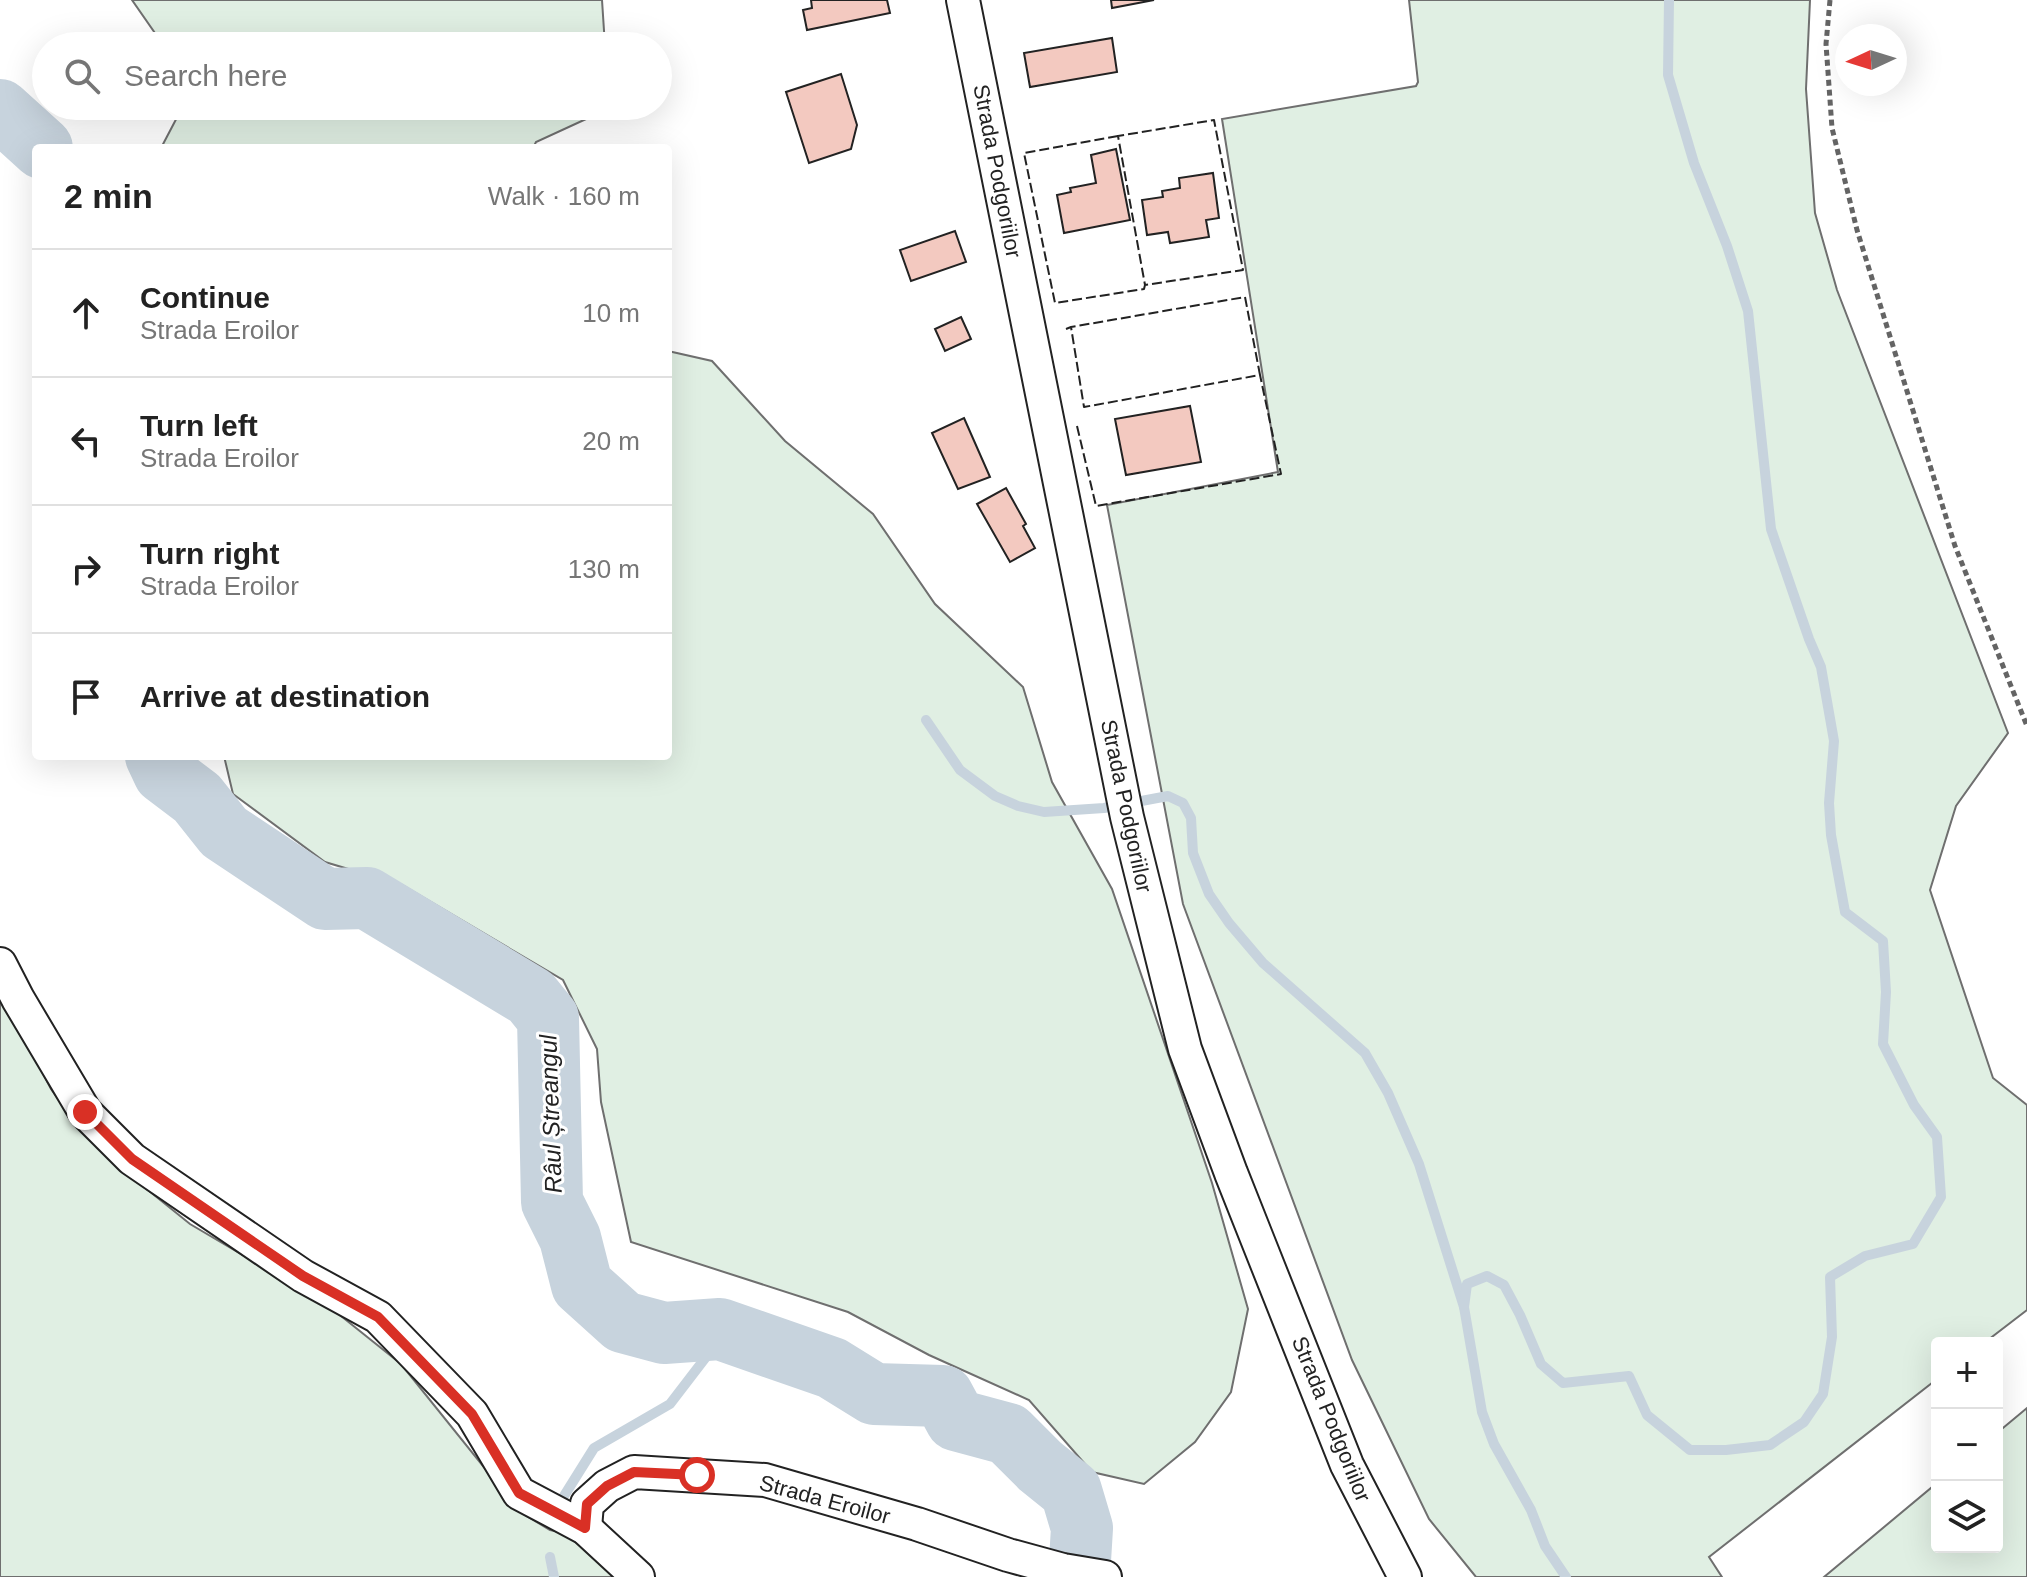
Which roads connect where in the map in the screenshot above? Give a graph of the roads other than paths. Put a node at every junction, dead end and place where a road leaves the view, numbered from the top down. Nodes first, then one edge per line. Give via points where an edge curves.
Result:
1 (963, 0) edge
2 (0, 964) edge
3 (585, 1528) junction
4 (638, 1577) edge
5 (1105, 1577) edge
6 (1405, 1577) edge

1 - 6 street, Strada Podgoriilor via 1127,817 1185,1049 1347,1465
2 - 3 street via 85,1112 132,1159 303,1276 378,1317 472,1414 519,1493
3 - 4 street
3 - 5 street, Strada Eroilor via 587,1504 634,1472 765,1480 1008,1555

